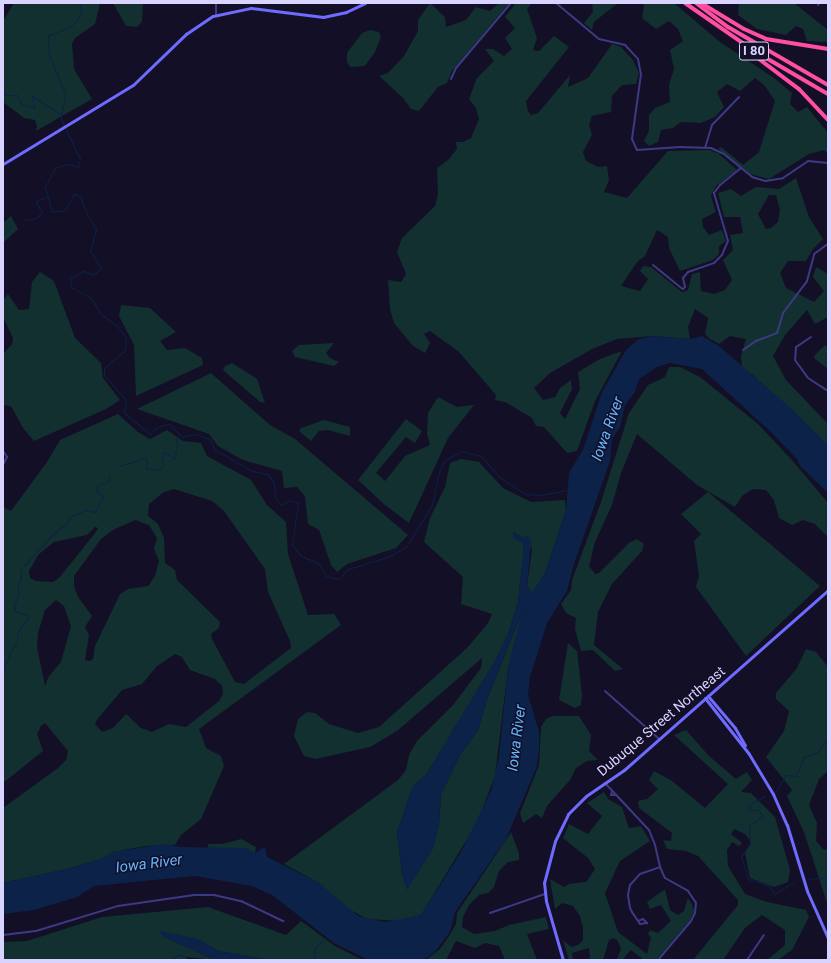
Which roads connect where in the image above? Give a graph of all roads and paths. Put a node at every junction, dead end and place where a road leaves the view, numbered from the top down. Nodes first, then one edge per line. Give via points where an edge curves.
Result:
1 (216, 3) edge
2 (365, 3) edge
3 (511, 3) edge
4 (556, 3) edge
5 (685, 3) edge
6 (696, 3) edge
7 (701, 3) edge
8 (216, 14) junction
9 (712, 24) junction
10 (828, 49) edge
11 (451, 78) dead end
12 (828, 85) edge
13 (828, 94) edge
14 (739, 97) dead end
15 (828, 120) edge
16 (704, 148) junction
17 (828, 163) edge
18 (3, 164) edge
19 (741, 168) junction
20 (828, 244) edge
21 (653, 265) dead end
22 (811, 337) dead end
23 (743, 350) dead end
24 (828, 391) edge
25 (3, 451) edge
26 (3, 465) edge
27 (828, 590) edge
28 (605, 691) dead end
29 (708, 696) junction
30 (705, 698) junction
31 (659, 739) junction
32 (749, 754) junction
33 (605, 784) junction
34 (660, 868) junction
35 (545, 894) junction
36 (490, 914) dead end
37 (283, 921) dead end
38 (638, 921) dead end
39 (3, 935) edge
40 (764, 935) dead end
41 (828, 938) edge
42 (563, 960) edge
43 (658, 960) edge
44 (747, 960) edge

1 - 8 street
2 - 8 main road via 340,14 319,17 251,8
3 - 11 street via 456,68
4 - 16 street via 599,39 625,45 638,59 641,74 632,139 635,148 645,151 673,147
5 - 9 highway, I 80
6 - 12 highway, I 80 via 728,27
7 - 10 highway via 766,39
8 - 18 main road via 188,32 133,85
9 - 13 highway, I 80
9 - 15 highway via 799,89
14 - 16 street via 712,125
16 - 19 street via 720,152
17 - 19 street via 808,161 787,176 771,181 756,179
19 - 21 street via 714,193 728,241 726,249 714,263 696,268 683,278 683,289
20 - 23 street via 814,254 807,281 783,313 777,332
22 - 24 street via 796,348 793,357 808,378
25 - 26 street via 7,458
27 - 29 main road, Dubuque Street Northeast
28 - 31 street
29 - 30 main road, Dubuque Street Northeast
29 - 32 main road via 734,728
30 - 31 main road, Dubuque Street Northeast
30 - 32 main road
31 - 33 main road, Dubuque Street Northeast
32 - 41 main road via 781,811 802,876
33 - 34 street via 651,833
33 - 35 main road, Dubuque Street Northeast via 579,802 563,822 546,870
34 - 38 street via 640,874 630,885 629,904
34 - 43 street via 668,880 691,894 696,906 691,921
35 - 36 street
35 - 42 main road, Dubuque Street Northeast
37 - 39 street via 241,901 214,895 194,895 118,906 36,931
40 - 44 street

